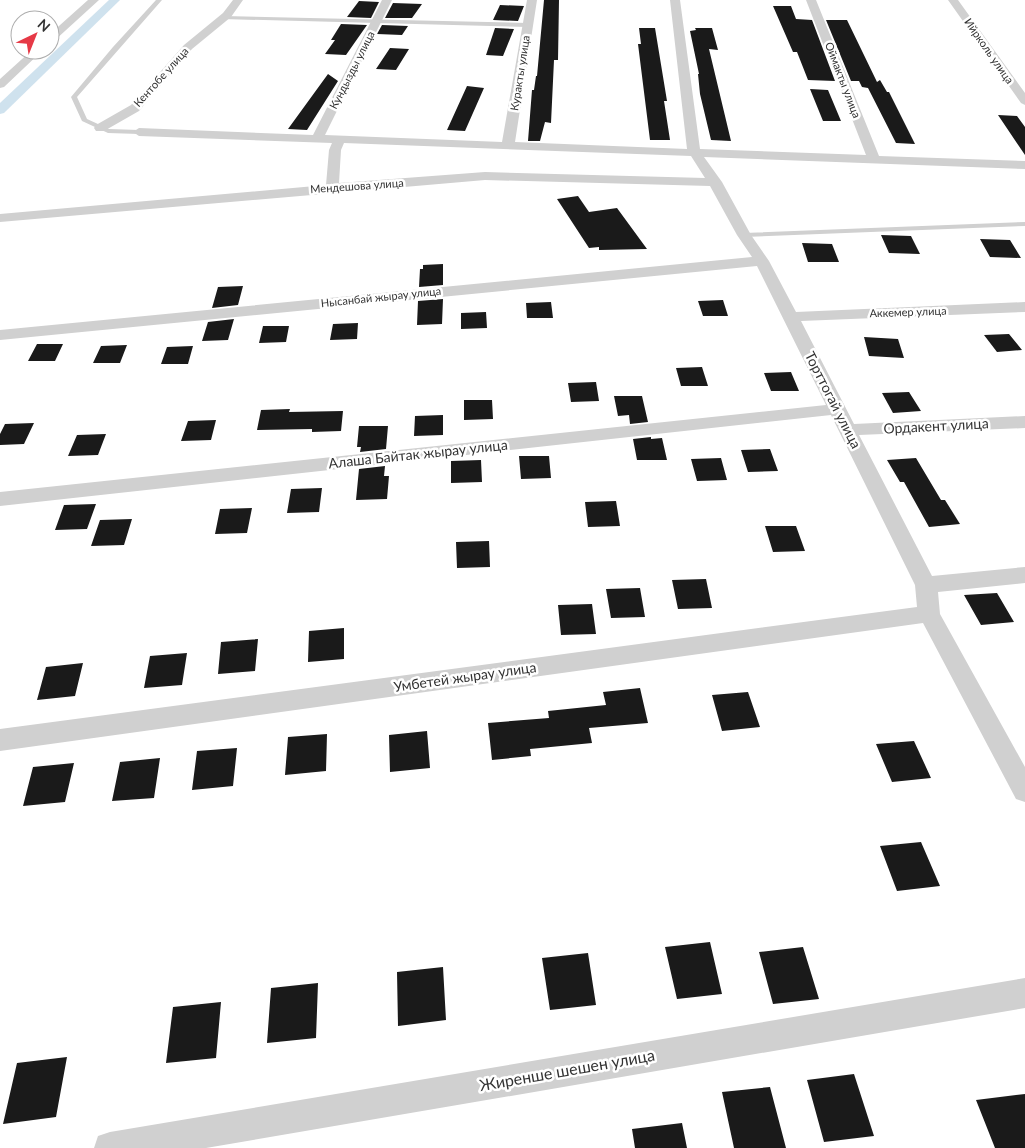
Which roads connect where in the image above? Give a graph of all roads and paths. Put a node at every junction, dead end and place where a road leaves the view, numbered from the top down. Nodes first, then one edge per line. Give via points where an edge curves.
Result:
1 (94, 0) edge
2 (159, 0) edge
3 (238, 0) edge
4 (387, 0) edge
5 (532, 0) edge
6 (676, 0) edge
7 (811, 0) edge
8 (953, 0) edge
9 (224, 18) junction
10 (377, 22) junction
11 (528, 25) junction
12 (60, 31) edge
13 (27, 60) edge
14 (0, 85) edge
15 (1025, 102) edge
16 (100, 128) junction
17 (139, 132) joint
18 (317, 139) junction
19 (339, 140) junction
20 (508, 146) junction
21 (694, 152) junction
22 (874, 160) junction
23 (1025, 165) edge
24 (715, 182) junction
25 (332, 188) junction
26 (0, 218) edge
27 (1025, 224) edge
28 (744, 235) junction
29 (762, 261) junction
30 (1025, 307) edge
31 (791, 317) junction
32 (0, 335) edge
33 (837, 409) junction
34 (1025, 422) edge
35 (848, 430) junction
36 (0, 498) edge
37 (1025, 575) edge
38 (926, 585) junction
39 (930, 614) junction
40 (0, 740) edge
41 (1025, 791) edge
42 (1025, 992) edge
43 (110, 1148) edge

1 - 12 street
2 - 16 lane via 74,97 84,120
3 - 9 street, Кентобе улица
4 - 10 street, Кундызды улица
5 - 11 street, Куракты улица
6 - 21 street, Торттогай улица
7 - 22 street, Оймакты улица
8 - 15 street, Ийрколь улица
9 - 10 lane
9 - 16 street, Кентобе улица via 188,47 135,108
10 - 11 lane
10 - 18 street, Кундызды улица
11 - 20 street, Куракты улица
13 - 14 street
16 - 17 lane
17 - 18 street
18 - 19 street
19 - 20 street
19 - 25 street via 335,150
20 - 21 street
21 - 22 street
21 - 24 street, Торттогай улица
22 - 23 street
24 - 25 street, Мендешова улица via 485,176
24 - 28 street, Торттогай улица
25 - 26 street, Мендешова улица
27 - 28 lane
28 - 29 street, Торттогай улица
29 - 31 street, Торттогай улица
29 - 32 street, Нысанбай жырау улица
30 - 31 street, Аккемер улица
31 - 33 street, Торттогай улица
33 - 35 street, Торттогай улица
33 - 36 street, Алаша Байтак жырау улица
34 - 35 street, Ордакент улица
35 - 38 street, Торттогай улица
37 - 38 street
38 - 39 street, Торттогай улица
39 - 40 street, Умбетей жырау улица
39 - 41 street, Торттогай улица
42 - 43 street, Жиренше шешен улица

